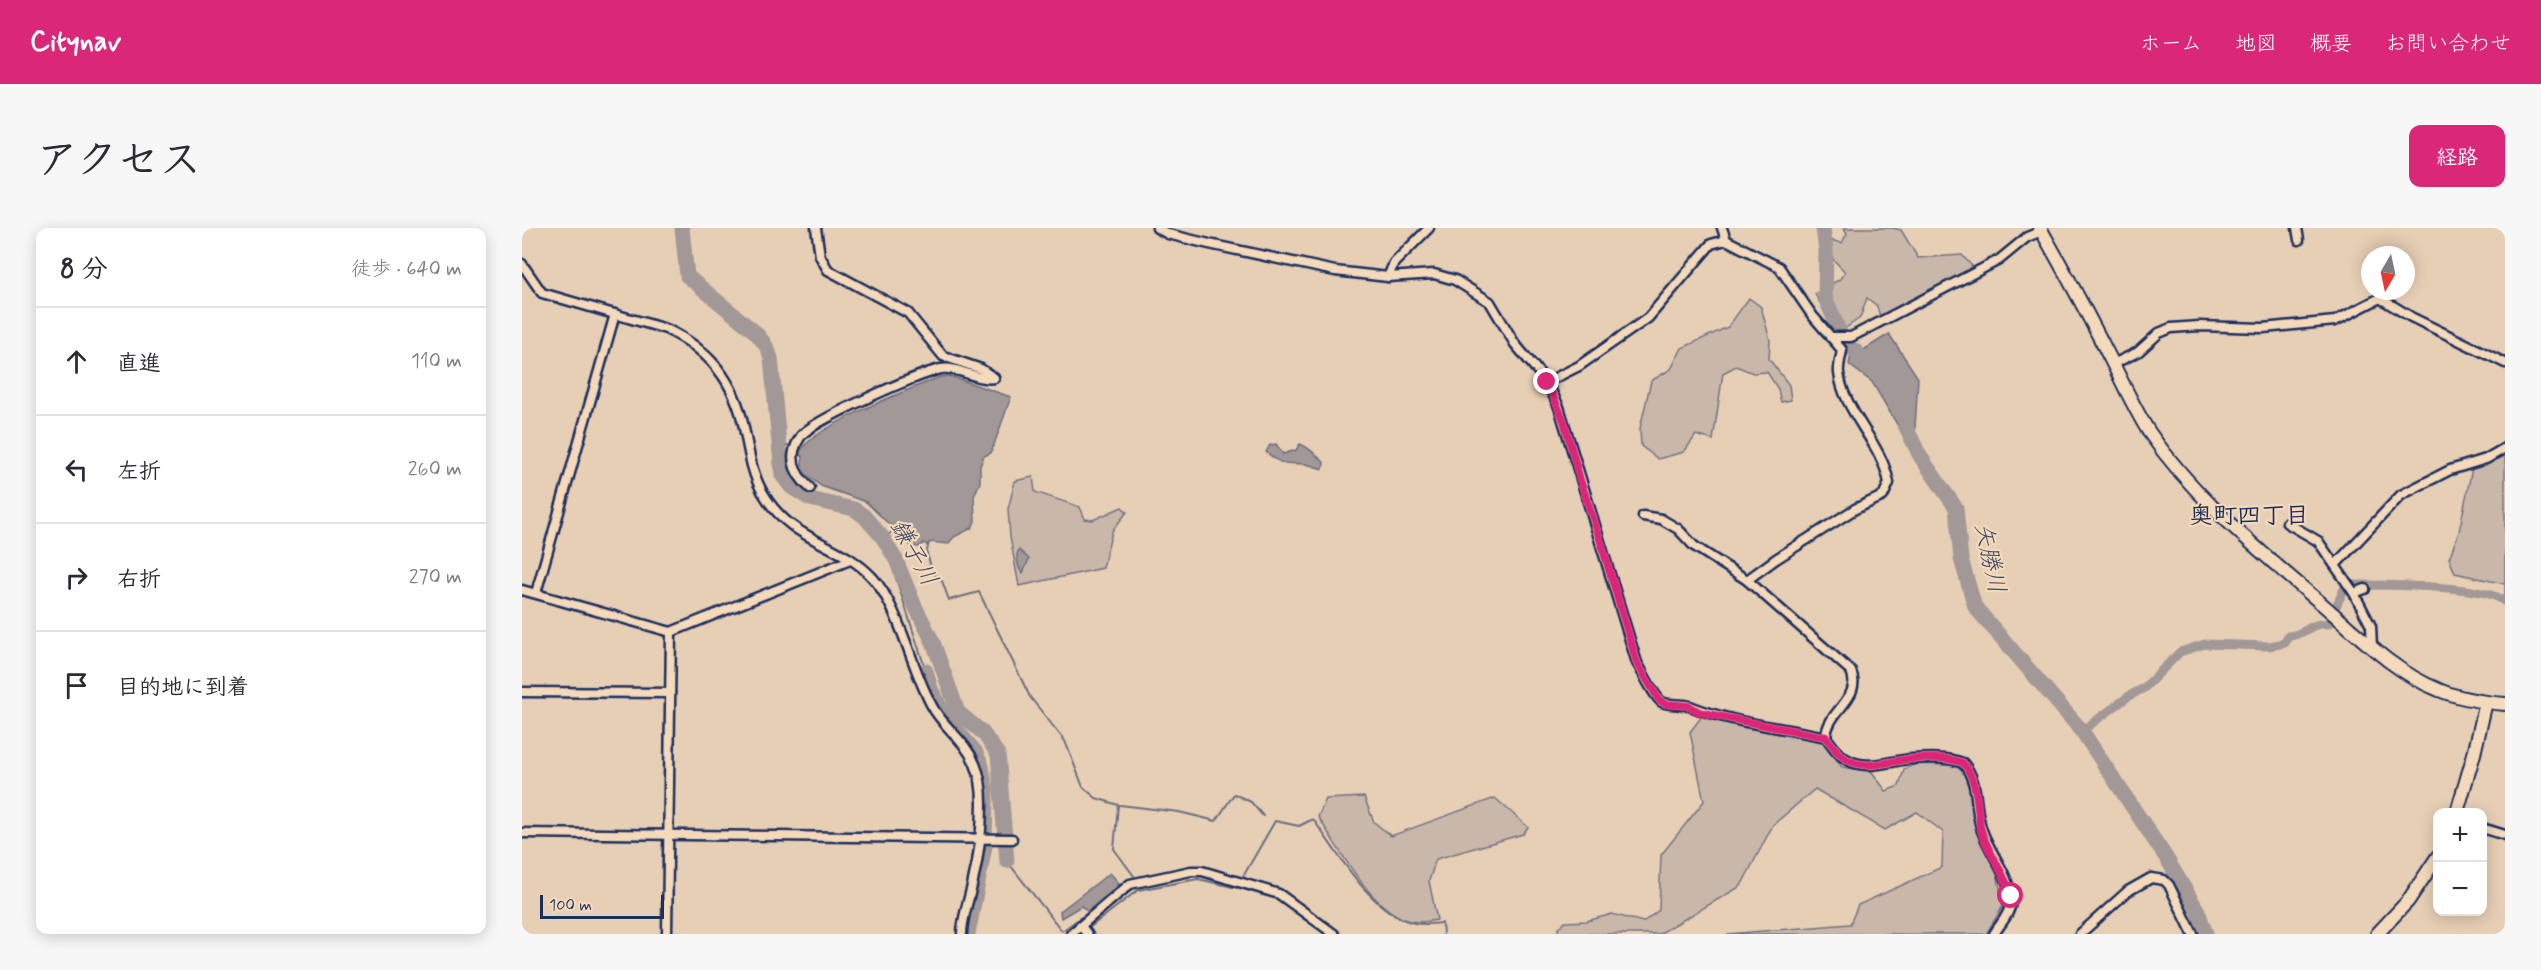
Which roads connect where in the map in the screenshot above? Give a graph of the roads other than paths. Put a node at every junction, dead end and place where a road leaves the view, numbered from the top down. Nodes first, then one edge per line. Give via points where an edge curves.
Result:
1 (816, 228) edge
2 (1157, 228) edge
3 (1429, 228) edge
4 (1722, 228) edge
5 (2298, 228) edge
6 (2041, 230) edge
7 (1726, 240) junction
8 (2299, 240) dead end
9 (522, 264) edge
10 (1388, 277) junction
11 (615, 314) junction
12 (1830, 337) junction
13 (2505, 363) edge
14 (2113, 364) junction
15 (1547, 382) junction
16 (2505, 448) edge
17 (810, 488) dead end
18 (1642, 516) dead end
19 (2287, 524) dead end
20 (850, 560) junction
21 (2336, 564) junction
22 (1748, 580) junction
23 (2365, 589) dead end
24 (522, 590) edge
25 (536, 593) junction
26 (2354, 593) junction
27 (671, 632) junction
28 (2372, 648) junction
29 (522, 692) edge
30 (670, 693) junction
31 (2486, 702) junction
32 (2505, 704) edge
33 (1826, 737) junction
34 (2458, 808) edge
35 (2487, 830) edge
36 (522, 833) edge
37 (668, 834) junction
38 (2505, 835) edge
39 (981, 837) junction
40 (1012, 839) dead end
41 (2434, 862) edge
42 (1081, 926) junction
43 (667, 934) edge
44 (962, 934) edge
45 (1071, 934) edge
46 (1087, 934) edge
47 (1334, 934) edge
48 (1994, 934) edge
49 (2080, 934) edge
50 (2193, 934) edge
51 (2377, 934) edge

1 - 17 street via 819,256 828,270 908,314 943,356 981,369 994,378 942,369 864,400 809,429 800,438 793,468
2 - 10 street via 1209,244 1335,271
3 - 10 street via 1394,263
4 - 7 street
5 - 8 street
6 - 12 street via 2026,237 1999,260 1851,337
6 - 14 street
7 - 12 street via 1779,267
7 - 15 street via 1711,244 1648,318 1579,366
9 - 11 street via 542,293
10 - 15 street via 1434,274 1472,290 1490,302 1515,344
11 - 20 street via 666,329 707,355 734,391 756,480 774,509 803,535
11 - 25 street
12 - 22 street via 1842,350 1839,372 1844,393 1869,433 1888,477 1887,490
13 - 14 street via 2380,298 2335,321 2263,328 2171,328
14 - 28 street via 2130,400 2186,480 2218,514
15 - 33 street via 1564,421 1637,663 1659,700 1699,712
16 - 21 street via 2401,495
18 - 22 street via 1661,519 1678,529 1695,546
19 - 21 street via 2318,541
20 - 27 street
20 - 39 street via 874,579 885,595 931,705 975,763 982,803
21 - 26 street
22 - 33 street via 1851,671 1851,694 1833,715
23 - 26 street
24 - 25 street
25 - 27 street
26 - 28 street via 2371,626
27 - 30 street
28 - 31 street via 2407,674 2438,690
29 - 30 street
30 - 37 street
31 - 32 street
31 - 34 street
33 - 48 street via 1853,763 1954,759 1963,763 1976,790 1983,834 2011,896 2009,912
35 - 38 street
36 - 37 street
37 - 39 street
37 - 43 street
39 - 40 street
39 - 44 street
41 - 51 street via 2408,901
42 - 45 street
42 - 46 street
42 - 47 street via 1130,884 1202,871 1278,894
49 - 50 street via 2128,891 2151,878 2169,885

